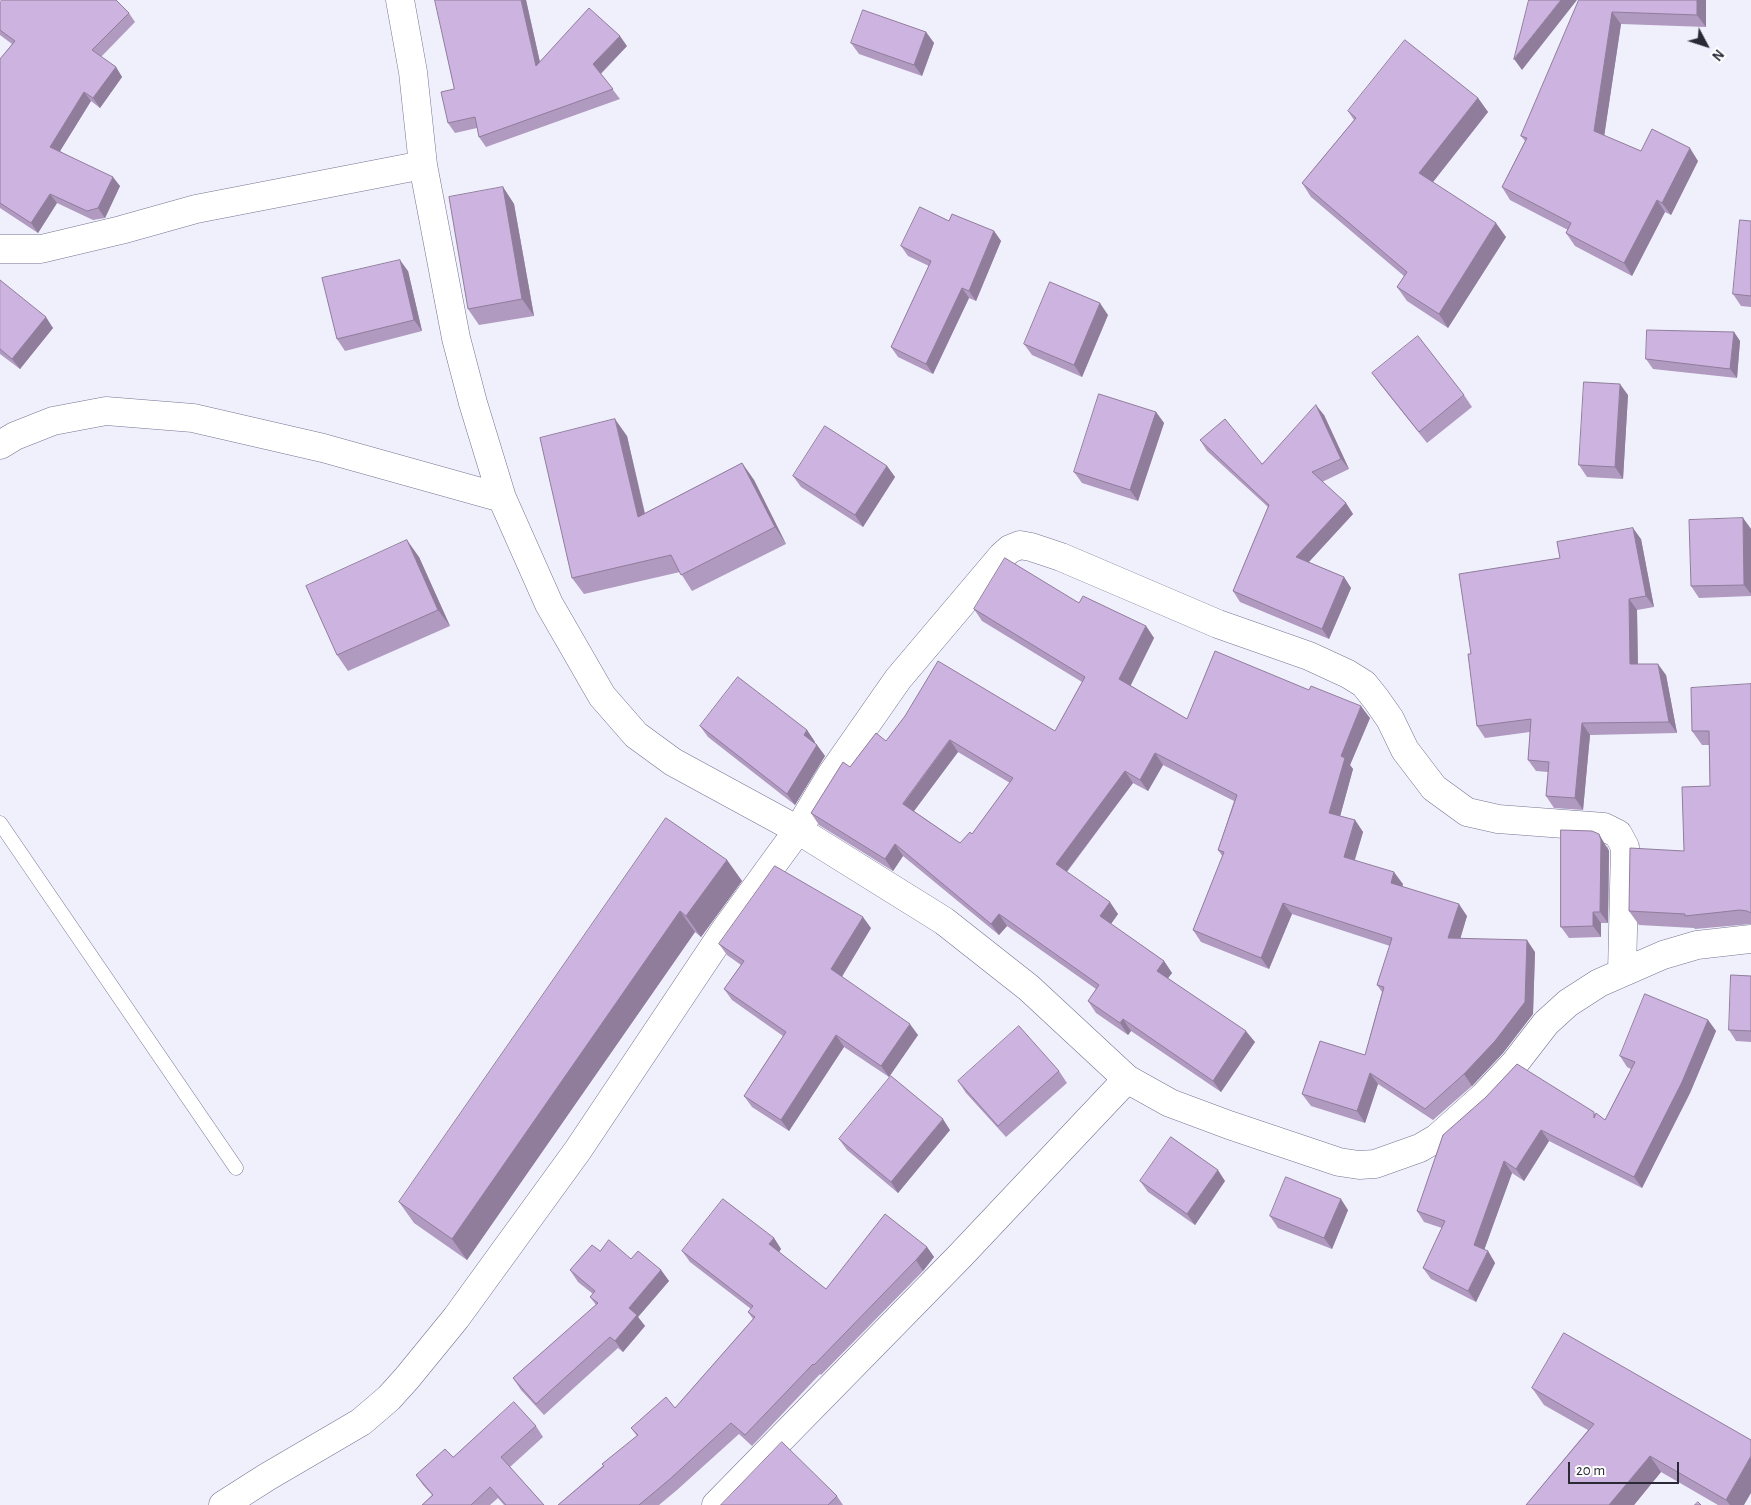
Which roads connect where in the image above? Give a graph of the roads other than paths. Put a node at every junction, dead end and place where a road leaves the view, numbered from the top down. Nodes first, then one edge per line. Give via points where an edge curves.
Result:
1 (400, 0) edge
2 (423, 165) junction
3 (0, 249) edge
4 (0, 444) edge
5 (502, 498) junction
6 (0, 823) edge
7 (798, 830) junction
8 (1751, 940) edge
9 (1622, 972) junction
10 (1127, 1079) junction
11 (236, 1168) dead end
12 (223, 1505) edge
13 (716, 1505) edge

1 - 2 street via 413,72
2 - 3 street via 196,209 41,249
2 - 5 street via 456,338
4 - 5 street via 53,421 106,411 193,418 323,448
5 - 7 street via 549,604 602,696 636,736 673,762
6 - 11 lane
7 - 9 street via 831,775 898,679 1002,556 1010,549 1031,547 1348,674 1364,684 1376,699 1405,750 1434,788 1467,812 1498,819 1604,827 1618,834 1625,847
7 - 10 street via 944,921 1029,988
7 - 12 street via 725,930 578,1150 456,1318 407,1378 361,1422
8 - 9 street via 1697,945 1663,954
9 - 10 street via 1568,1003 1546,1023 1483,1097 1438,1138 1375,1164 1339,1162 1229,1125 1170,1103
10 - 13 street via 960,1256

